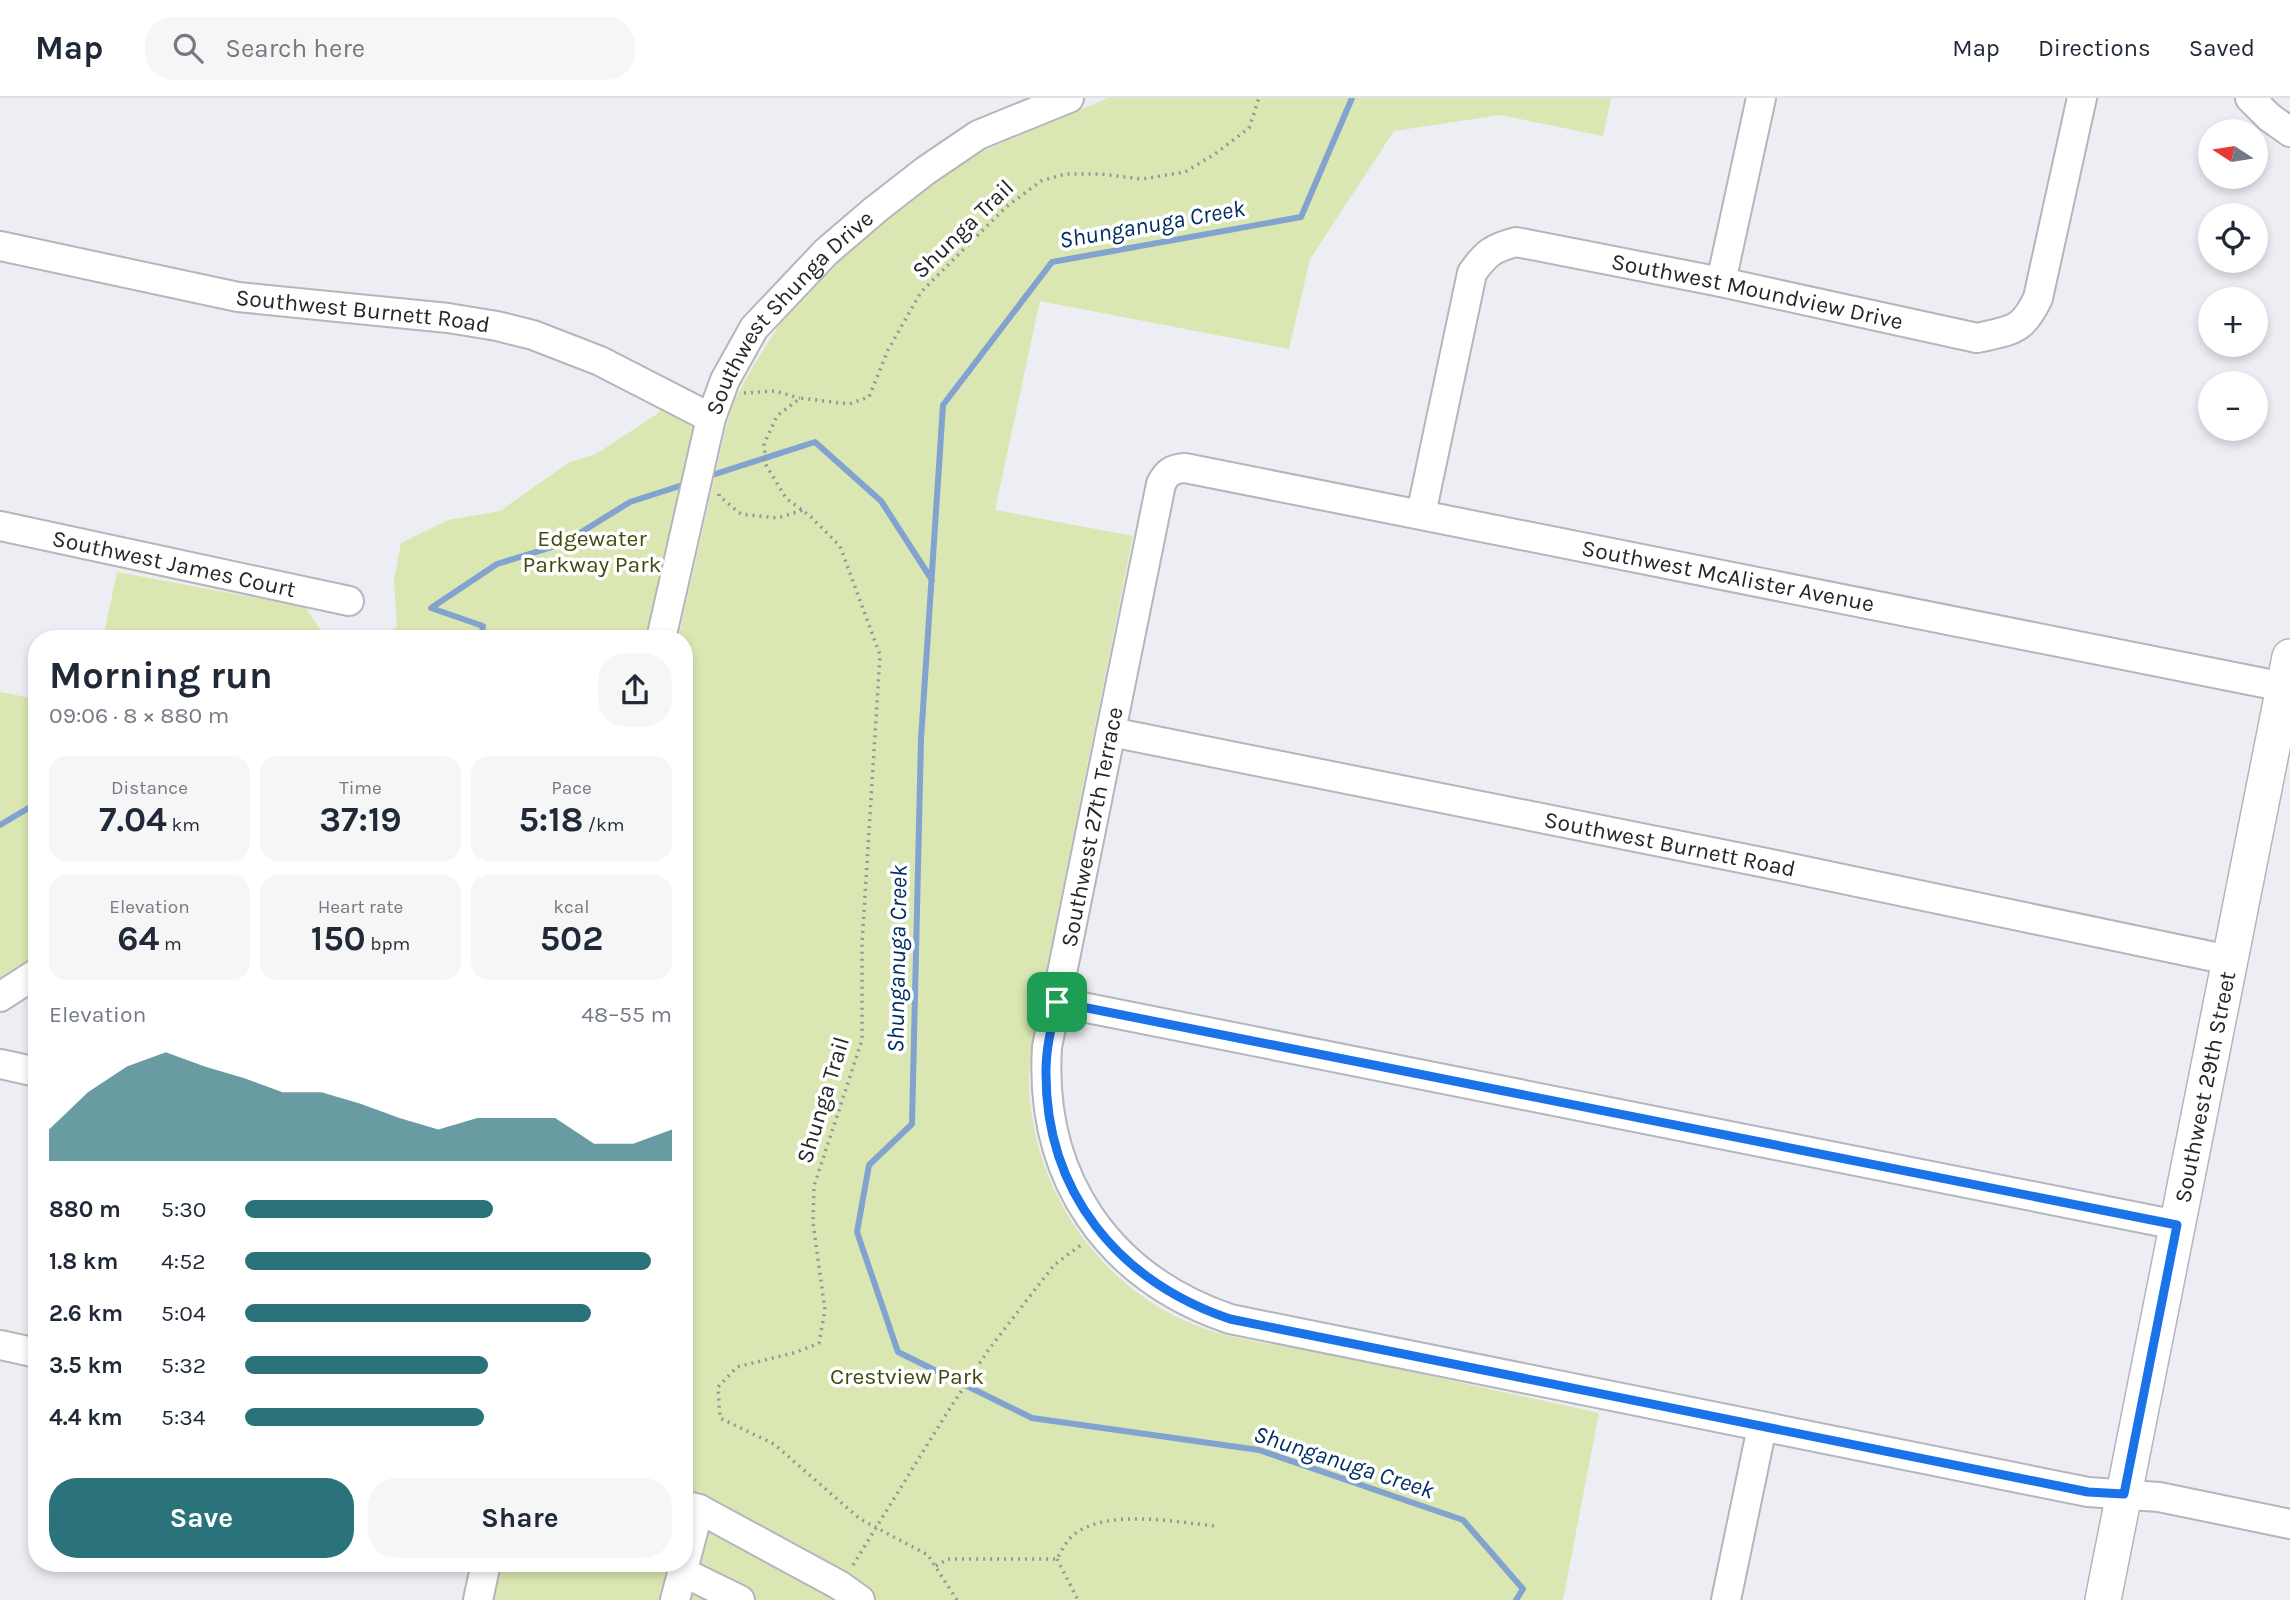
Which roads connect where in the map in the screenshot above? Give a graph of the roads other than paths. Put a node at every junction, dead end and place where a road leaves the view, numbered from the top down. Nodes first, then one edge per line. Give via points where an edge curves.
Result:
1 (1069, 98) edge
2 (1761, 98) edge
3 (2082, 98) edge
4 (2250, 98) edge
5 (2290, 132) edge
6 (0, 246) edge
7 (1721, 282) junction
8 (711, 418) junction
9 (1173, 469) joint
10 (1421, 514) junction
11 (0, 526) edge
12 (349, 601) dead end
13 (664, 630) edge
14 (2287, 672) edge
15 (1111, 732) junction
16 (2229, 960) junction
17 (28, 979) edge
18 (0, 997) edge
19 (1057, 1002) junction
20 (0, 1063) edge
21 (28, 1070) edge
22 (2177, 1225) junction
23 (0, 1345) edge
24 (28, 1351) edge
25 (1762, 1427) junction
26 (2124, 1494) junction
27 (693, 1508) edge
28 (2290, 1524) edge
29 (483, 1572) edge
30 (683, 1572) joint
31 (849, 1593) edge
32 (478, 1600) edge
33 (676, 1600) edge
34 (740, 1600) edge
35 (1726, 1600) edge
36 (2103, 1600) edge

1 - 8 street, Southwest Shunga Drive via 978,135 925,171 826,253 754,328 725,380
2 - 7 street
3 - 7 street, Southwest Moundview Drive via 2038,298 2017,328 1978,338
4 - 5 street
6 - 8 street, Southwest Burnett Road via 238,297 497,326 600,360
7 - 10 street, Southwest Moundview Drive via 1516,242 1483,257 1472,273
8 - 13 street, Southwest Shunga Drive
9 - 10 street, Southwest McAlister Avenue via 1185,467
9 - 15 street, Southwest 27th Terrace via 1161,484
10 - 14 street, Southwest McAlister Avenue
11 - 12 street, Southwest James Court
14 - 16 main road, Southwest 29th Street
15 - 16 street, Southwest Burnett Road
15 - 19 street, Southwest 27th Terrace
16 - 22 main road, Southwest 29th Street
17 - 18 street
19 - 22 street
19 - 25 street, Southwest 27th Terrace via 1046,1069 1049,1114 1059,1158 1099,1231 1153,1282 1230,1319
20 - 21 street
22 - 26 main road, Southwest 29th Street
23 - 24 street
25 - 26 street, Southwest 27th Terrace via 2088,1492
25 - 35 street
26 - 28 street, Southwest 27th Terrace
26 - 36 main road, Southwest 29th Street
27 - 31 street
29 - 32 street
30 - 33 street
30 - 34 street

